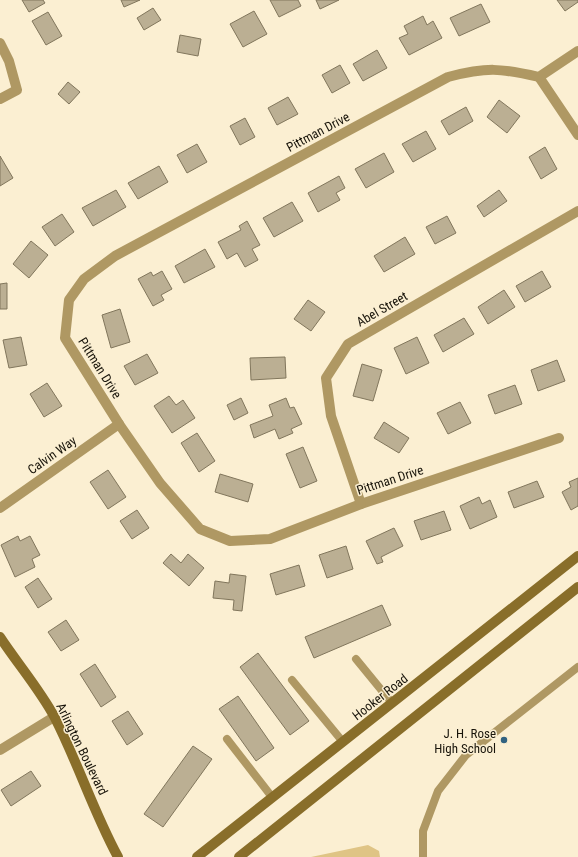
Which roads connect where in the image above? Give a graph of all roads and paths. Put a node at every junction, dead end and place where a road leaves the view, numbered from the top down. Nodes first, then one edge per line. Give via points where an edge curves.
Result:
1 (0, 43) edge
2 (578, 51) edge
3 (539, 77) junction
4 (0, 99) edge
5 (578, 135) edge
6 (578, 211) edge
7 (119, 424) junction
8 (558, 438) dead end
9 (361, 504) junction
10 (0, 508) edge
11 (578, 556) edge
12 (578, 587) edge
13 (0, 637) edge
14 (356, 658) dead end
15 (578, 667) edge
16 (292, 680) dead end
17 (392, 703) junction
18 (54, 717) junction
19 (227, 739) dead end
20 (343, 742) junction
21 (0, 750) edge
22 (272, 797) junction
23 (118, 857) edge
24 (197, 857) edge
25 (239, 857) edge
26 (423, 857) edge

1 - 4 street via 9,62 17,90
2 - 3 street
3 - 5 street
3 - 7 street, Pittman Drive via 504,69 476,70 448,77 115,256 84,279 69,300 65,338
6 - 9 street, Abel Street via 348,344 326,378 331,416
7 - 9 street, Pittman Drive via 160,483 200,529 230,541 270,539
7 - 10 street, Calvin Way
8 - 9 street, Pittman Drive
11 - 17 main road, Hooker Road
12 - 25 main road
13 - 18 main road, Arlington Boulevard
14 - 17 lane
15 - 26 lane via 466,755 438,791 423,832
16 - 20 lane
17 - 20 main road, Hooker Road
18 - 21 street
18 - 23 main road, Arlington Boulevard
19 - 22 lane
20 - 22 main road, Hooker Road
22 - 24 main road, Hooker Road

